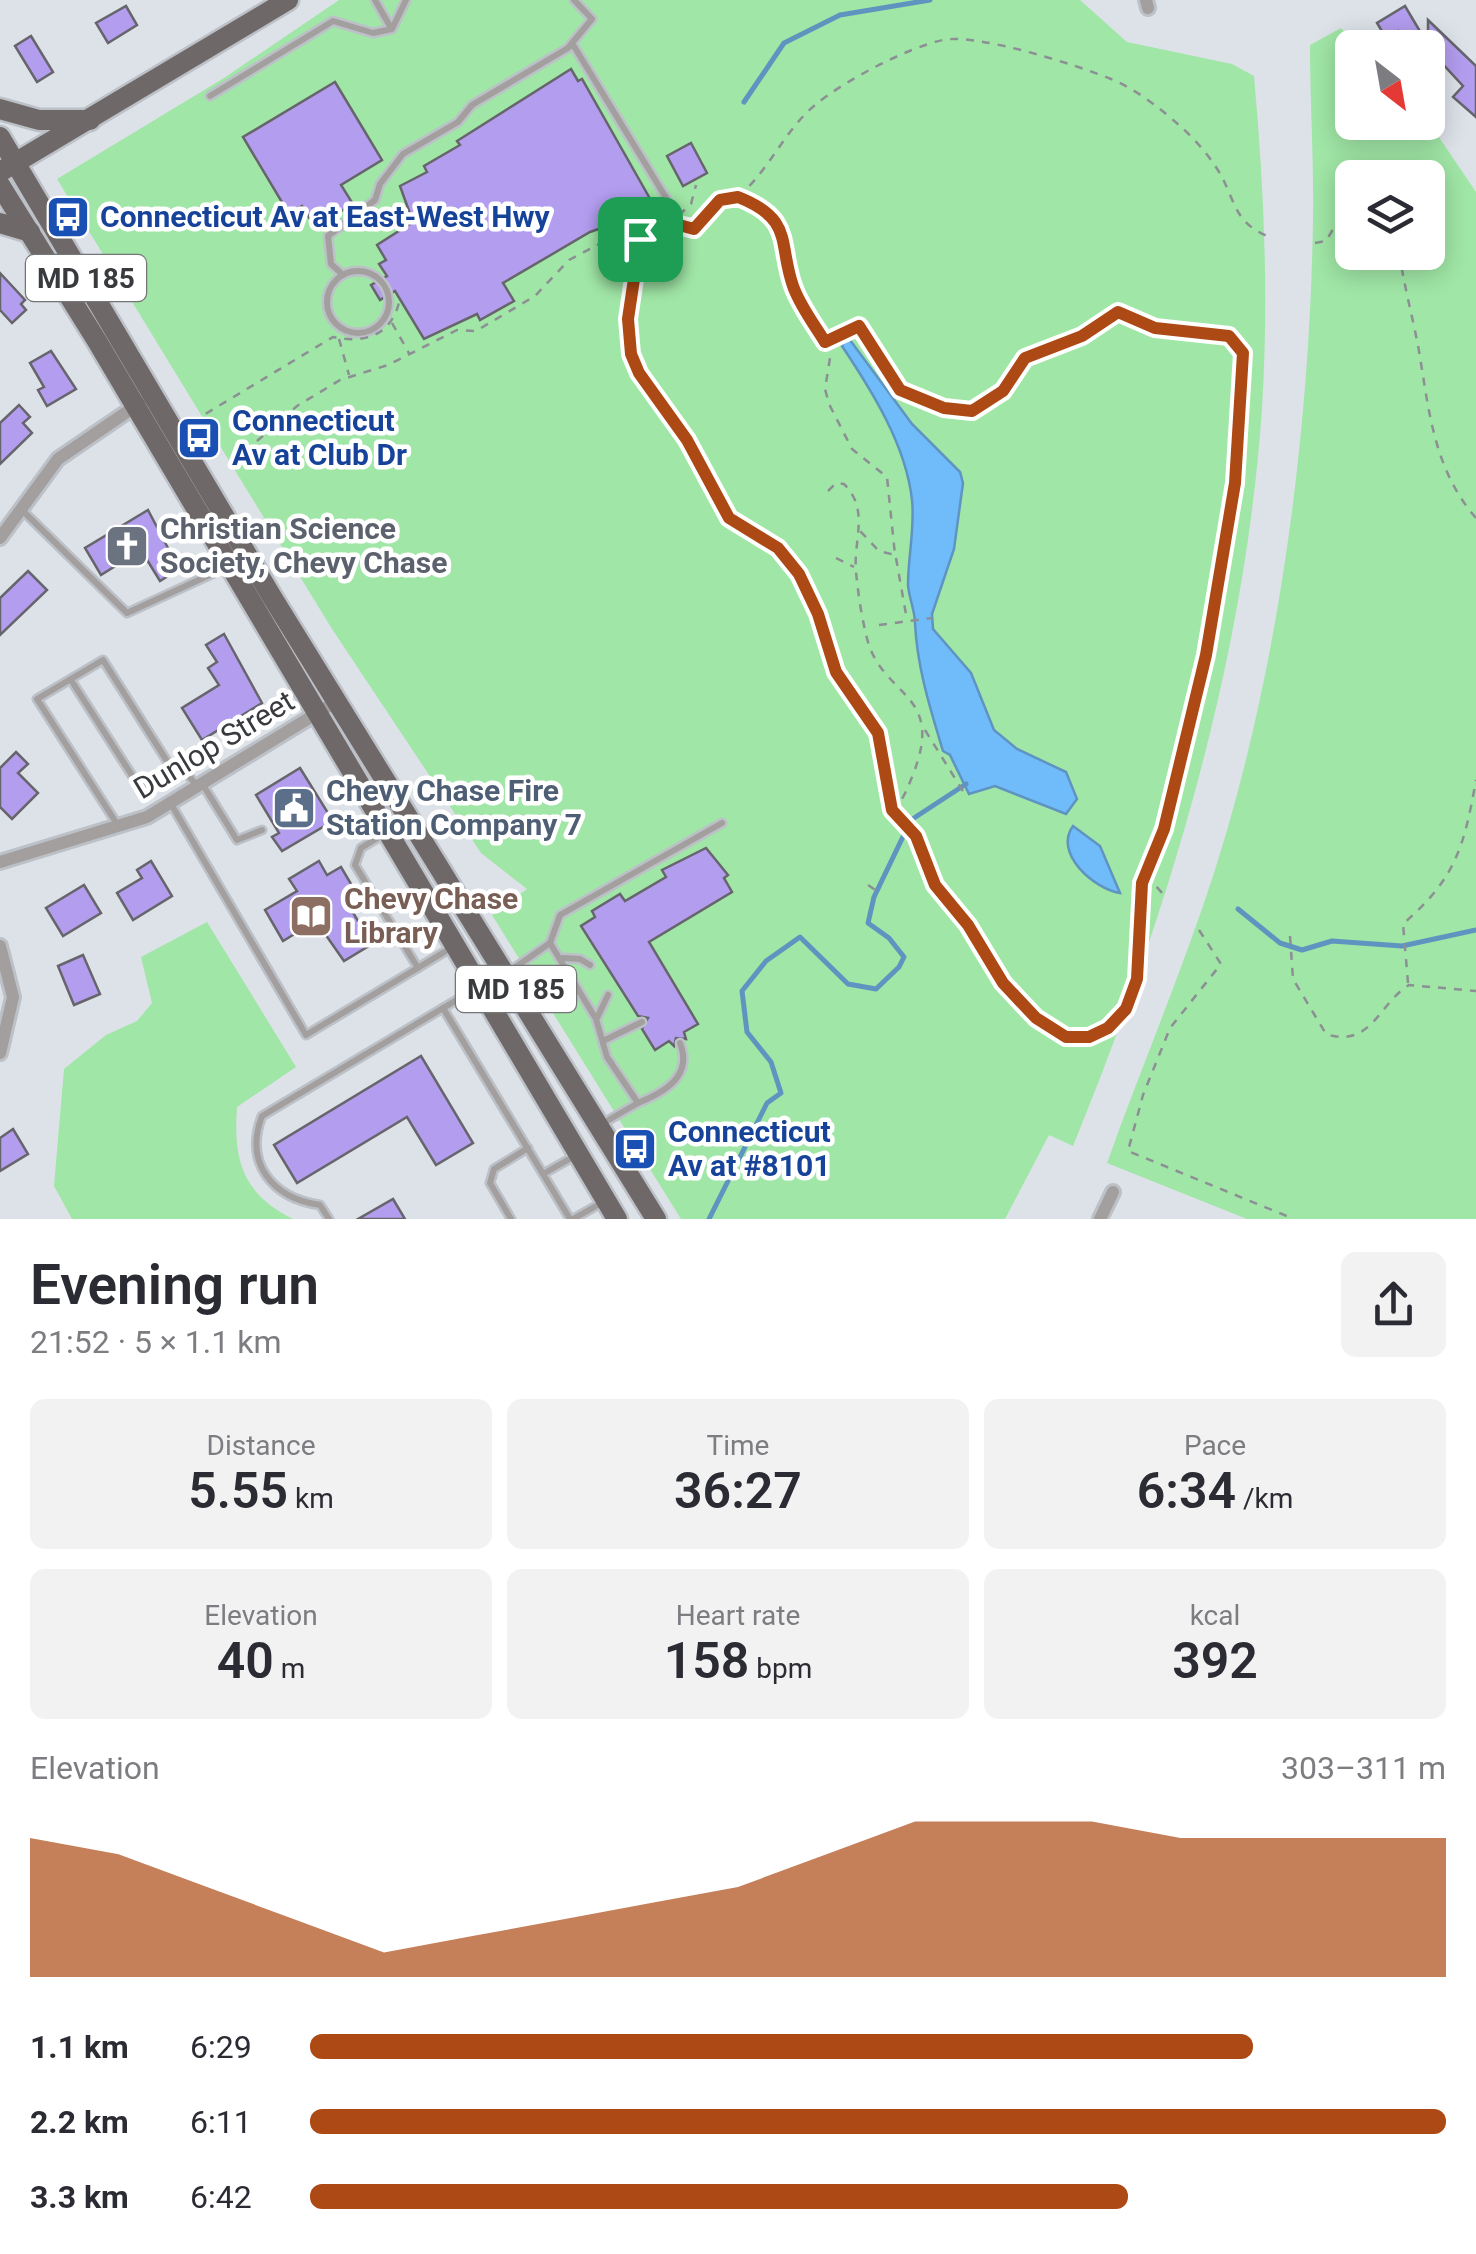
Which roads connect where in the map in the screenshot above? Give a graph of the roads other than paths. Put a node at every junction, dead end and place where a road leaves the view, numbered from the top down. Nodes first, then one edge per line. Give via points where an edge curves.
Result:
1 (288, 0) edge
2 (376, 0) edge
3 (406, 0) edge
4 (574, 0) edge
5 (392, 29) junction
6 (572, 43) junction
7 (210, 96) dead end
8 (0, 109) edge
9 (92, 120) junction
10 (0, 136) edge
11 (8, 168) edge
12 (0, 186) edge
13 (0, 223) edge
14 (652, 228) road end
15 (30, 232) junction
16 (343, 275) junction
17 (154, 394) junction
18 (134, 406) junction
19 (21, 509) junction
20 (0, 538) edge
21 (228, 567) junction
22 (71, 680) junction
23 (328, 707) junction
24 (374, 761) junction
25 (172, 768) junction
26 (354, 772) junction
27 (200, 786) junction
28 (171, 804) junction
29 (722, 823) dead end
30 (119, 827) junction
31 (262, 830) dead end
32 (390, 831) junction
33 (0, 862) edge
34 (550, 943) junction
35 (457, 945) junction
36 (0, 946) edge
37 (562, 958) junction
38 (590, 965) dead end
39 (418, 968) junction
40 (506, 973) junction
41 (481, 986) junction
42 (608, 995) dead end
43 (444, 1008) junction
44 (596, 1019) junction
45 (642, 1022) dead end
46 (603, 1042) junction
47 (680, 1042) dead end
48 (0, 1053) edge
49 (638, 1104) junction
50 (599, 1126) junction
51 (528, 1148) junction
52 (579, 1154) junction
53 (543, 1174) junction
54 (1113, 1192) dead end
55 (606, 1200) junction
56 (329, 1219) edge
57 (511, 1219) edge
58 (572, 1219) edge
59 (617, 1219) edge
60 (656, 1219) edge
61 (1100, 1219) edge

1 - 9 main road
2 - 5 lane
3 - 5 lane
4 - 6 lane via 592,19
5 - 7 lane via 373,33 332,21
6 - 14 lane via 668,202 669,213
6 - 16 lane via 403,154 375,200 328,236 331,264
8 - 9 main road via 39,120
9 - 11 main road
10 - 11 main road, MD 185
11 - 17 main road, MD 185
12 - 15 main road, MD 185
13 - 15 main road
15 - 18 main road, MD 185
16 - 16 lane via 328,293 330,317 341,329 367,332 386,316 388,293 374,276
17 - 18 street
17 - 23 main road, MD 185
18 - 19 street via 58,459
18 - 21 main road, MD 185
19 - 20 street
19 - 21 lane via 126,613
21 - 23 main road, MD 185
22 - 25 lane via 140,788
22 - 25 lane via 103,660
22 - 30 lane via 37,700
23 - 24 main road, MD 185
23 - 26 main road, MD 185
23 - 27 street, Dunlop Street
24 - 26 lane
24 - 40 main road, MD 185
25 - 27 lane via 179,764
26 - 32 main road, MD 185
27 - 28 street, Dunlop Street
27 - 31 lane via 237,840
28 - 30 street, Dunlop Street
28 - 39 lane via 306,1035
29 - 34 lane via 560,915
30 - 33 street, Dunlop Street
32 - 35 main road, MD 185
32 - 39 lane via 362,848 354,865
34 - 37 lane
34 - 40 lane
35 - 39 lane
35 - 41 main road, MD 185
36 - 48 street via 12,997
37 - 38 lane
37 - 44 lane
40 - 50 main road, MD 185
41 - 43 lane
41 - 52 main road, MD 185
42 - 44 lane
43 - 51 lane
43 - 56 lane via 262,1116 254,1137 267,1180 287,1196 320,1205
44 - 46 lane
45 - 46 lane
46 - 49 lane
47 - 49 lane via 680,1076
49 - 50 lane
50 - 60 main road, MD 185
51 - 53 lane
51 - 57 lane via 494,1170 490,1183
52 - 53 lane
52 - 55 main road, MD 185
53 - 58 lane
54 - 61 street
55 - 58 lane
55 - 59 main road, MD 185

